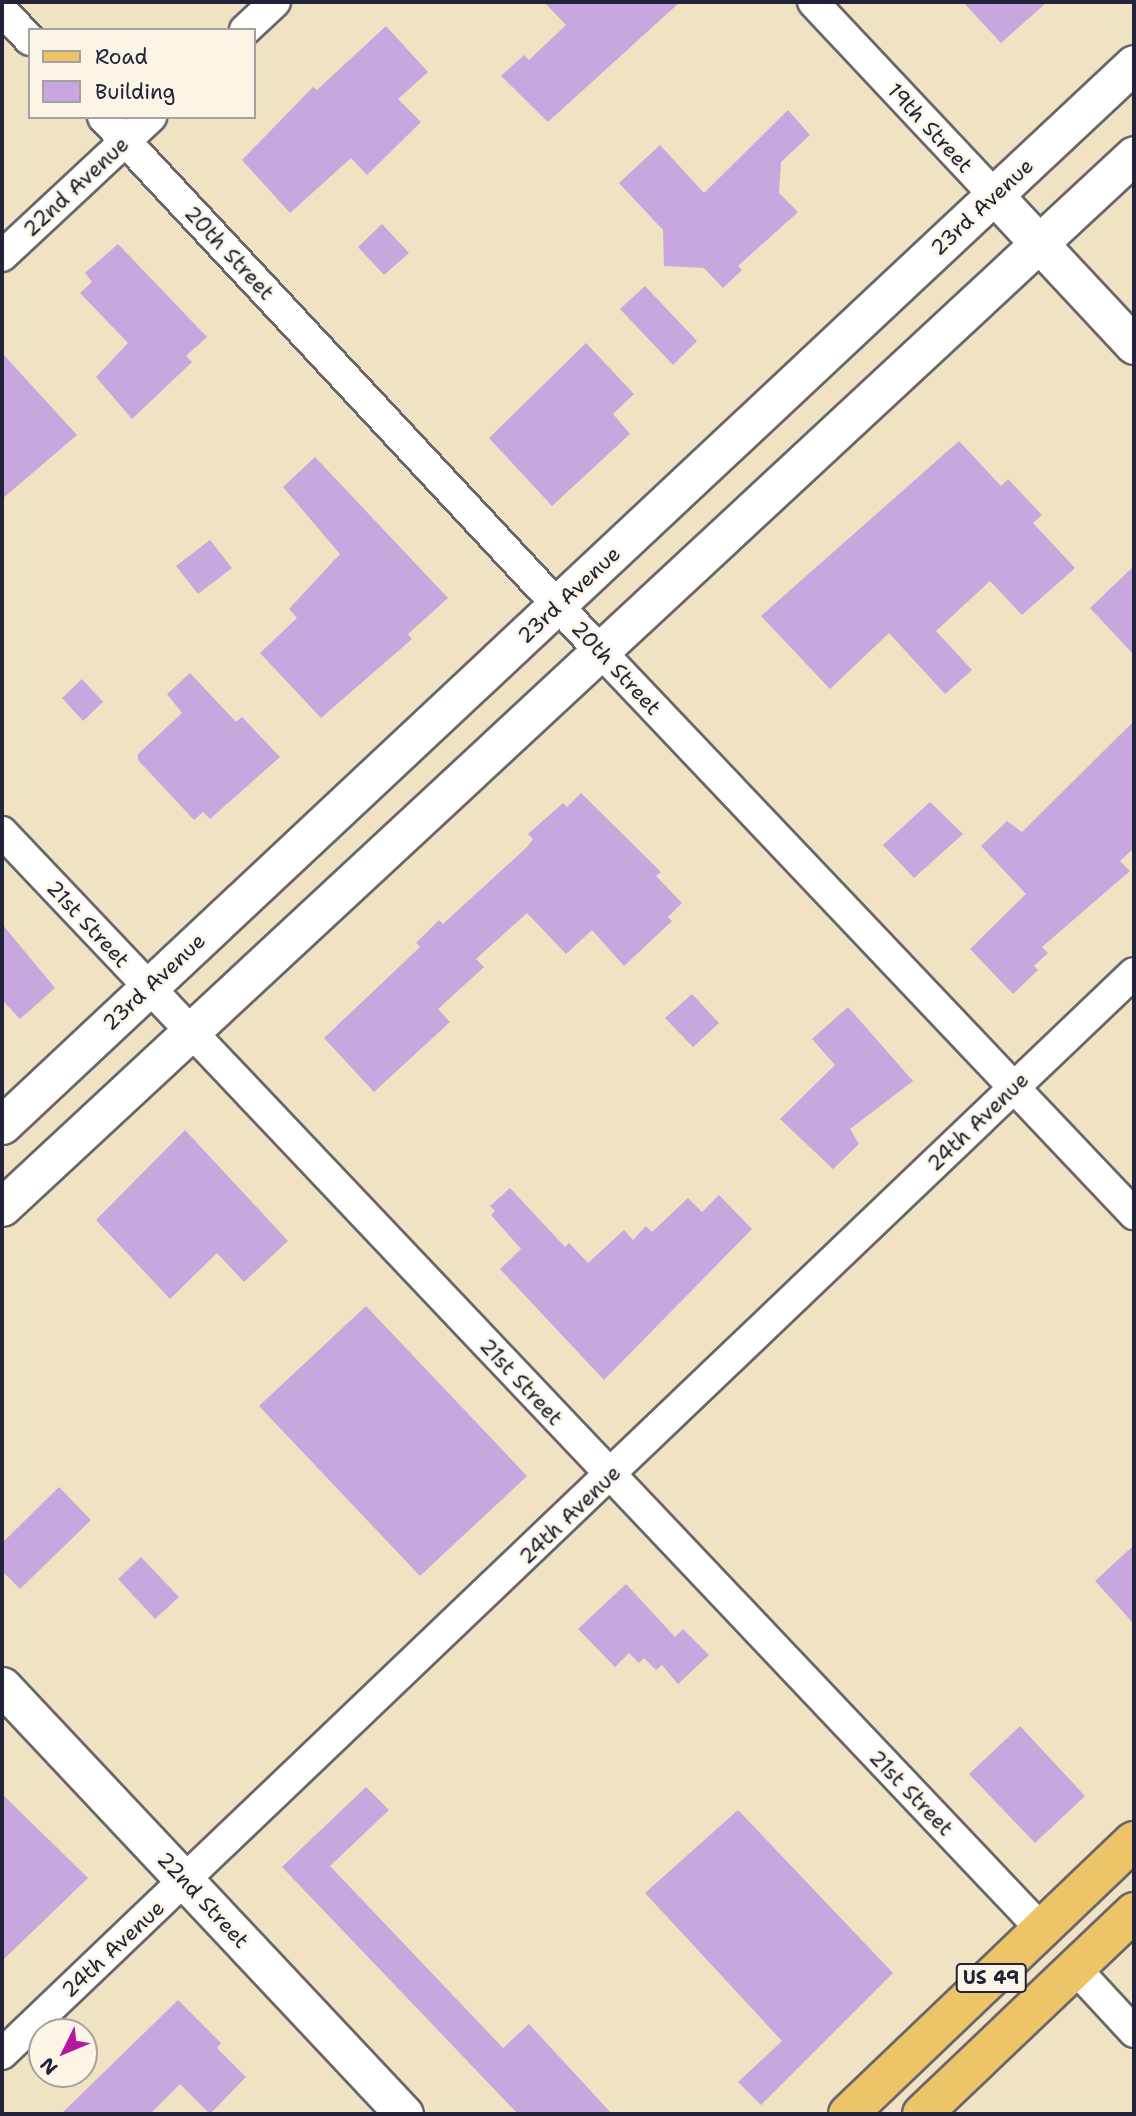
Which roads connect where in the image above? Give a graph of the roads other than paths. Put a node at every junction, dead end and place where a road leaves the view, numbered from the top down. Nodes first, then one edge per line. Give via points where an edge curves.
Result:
1 (275, 2) edge
2 (813, 2) edge
3 (2, 10) edge
4 (247, 28) edge
5 (28, 38) edge
6 (1134, 64) edge
7 (105, 119) edge
8 (149, 119) edge
9 (125, 141) junction
10 (1134, 155) edge
11 (994, 195) junction
12 (1041, 244) junction
13 (2, 256) edge
14 (1134, 345) edge
15 (558, 606) junction
16 (601, 652) junction
17 (2, 832) edge
18 (1134, 973) edge
19 (148, 988) junction
20 (190, 1032) junction
21 (1014, 1087) junction
22 (2, 1125) edge
23 (2, 1207) edge
24 (1134, 1214) edge
25 (611, 1476) junction
26 (2, 1686) edge
27 (1134, 1841) edge
28 (184, 1881) junction
29 (1134, 1912) edge
30 (1042, 1930) junction
31 (1075, 1968) junction
32 (1134, 2032) edge
33 (2, 2054) edge
34 (404, 2114) edge
35 (848, 2114) edge
36 (922, 2114) edge

1 - 4 street
2 - 11 street, 19th Street
3 - 5 street
6 - 11 street, 23rd Avenue
7 - 9 street, 20th Street
8 - 9 street, 22nd Avenue
9 - 13 street, 22nd Avenue
9 - 15 street, 20th Street
10 - 12 street
11 - 12 street, 19th Street
11 - 15 street, 23rd Avenue
12 - 14 street, 19th Street
12 - 16 street
15 - 16 street, 20th Street
15 - 19 street, 23rd Avenue
16 - 20 street
16 - 21 street, 20th Street
17 - 19 street, 21st Street
18 - 21 street, 24th Avenue
19 - 20 street, 21st Street
19 - 22 street, 23rd Avenue
20 - 23 street
20 - 25 street, 21st Street
21 - 24 street, 20th Street
21 - 25 street, 24th Avenue
25 - 28 street, 24th Avenue
25 - 30 street, 21st Street
26 - 28 street, 22nd Street
27 - 30 main road, US 49
28 - 33 street, 24th Avenue
28 - 34 street, 22nd Street
29 - 31 main road, US 49
30 - 35 main road, US 49
31 - 32 street
31 - 36 main road, US 49

